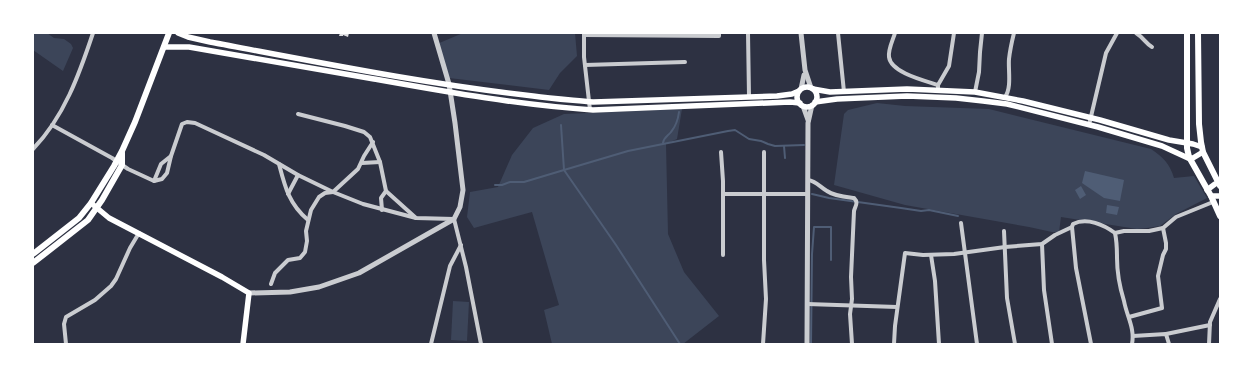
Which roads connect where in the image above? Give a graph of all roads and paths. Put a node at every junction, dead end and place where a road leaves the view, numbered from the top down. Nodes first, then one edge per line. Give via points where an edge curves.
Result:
1 (93, 33) edge
2 (169, 33) edge
3 (178, 33) edge
4 (434, 33) edge
5 (719, 33) edge
6 (748, 33) edge
7 (801, 33) edge
8 (838, 33) edge
9 (895, 33) edge
10 (954, 33) edge
11 (982, 33) edge
12 (1014, 33) edge
13 (1116, 33) edge
14 (1136, 33) edge
15 (1187, 33) edge
16 (1198, 33) edge
17 (584, 34) edge
18 (683, 34) edge
19 (164, 47) junction
20 (1152, 47) dead end
21 (685, 62) dead end
22 (585, 65) junction
23 (335, 66) junction
24 (805, 70) junction
25 (333, 72) junction
26 (351, 72) junction
27 (449, 84) junction
28 (812, 88) junction
29 (938, 88) junction
30 (800, 90) junction
31 (844, 92) junction
32 (975, 92) junction
33 (450, 93) junction
34 (984, 94) junction
35 (748, 96) junction
36 (717, 97) junction
37 (1005, 97) junction
38 (669, 100) junction
39 (983, 101) junction
40 (590, 102) junction
41 (814, 104) junction
42 (717, 105) junction
43 (802, 105) junction
44 (669, 107) junction
45 (590, 110) junction
46 (298, 114) dead end
47 (1091, 118) junction
48 (808, 123) junction
49 (52, 125) junction
50 (1089, 125) junction
51 (373, 142) junction
52 (1186, 143) junction
53 (33, 149) edge
54 (1202, 150) junction
55 (721, 152) dead end
56 (764, 152) dead end
57 (171, 156) junction
58 (1190, 158) junction
59 (380, 162) junction
60 (119, 163) junction
61 (362, 163) junction
62 (279, 164) junction
63 (298, 175) junction
64 (808, 180) junction
65 (154, 181) junction
66 (1219, 183) edge
67 (1208, 190) junction
68 (386, 191) junction
69 (333, 192) junction
70 (288, 194) junction
71 (724, 194) junction
72 (764, 194) junction
73 (808, 194) junction
74 (1220, 196) edge
75 (1212, 199) junction
76 (91, 203) junction
77 (97, 207) junction
78 (382, 210) junction
79 (1220, 216) edge
80 (416, 218) junction
81 (454, 219) junction
82 (308, 220) junction
83 (961, 223) dead end
84 (1072, 227) junction
85 (1163, 228) junction
86 (1004, 231) dead end
87 (139, 233) junction
88 (1115, 233) junction
89 (1042, 244) junction
90 (461, 245) junction
91 (1005, 247) junction
92 (965, 253) junction
93 (33, 254) edge
94 (723, 255) dead end
95 (931, 255) junction
96 (33, 264) edge
97 (271, 284) dead end
98 (249, 293) junction
99 (1220, 299) edge
100 (807, 304) junction
101 (852, 306) junction
102 (897, 307) junction
103 (1129, 317) junction
104 (1210, 325) junction
105 (1166, 334) junction
106 (1133, 336) junction
107 (66, 344) edge
108 (243, 344) edge
109 (430, 344) edge
110 (481, 344) edge
111 (763, 344) edge
112 (807, 344) edge
113 (852, 344) edge
114 (894, 344) edge
115 (939, 344) edge
116 (977, 344) edge
117 (1015, 344) edge
118 (1052, 344) edge
119 (1091, 344) edge
120 (1132, 344) edge
121 (1169, 344) edge
122 (1209, 344) edge

1 - 49 street via 68,99
2 - 19 main road
3 - 23 main road via 210,42
4 - 27 street
5 - 18 street via 719,36
6 - 35 street
7 - 24 street
8 - 31 street
9 - 29 street via 889,59 896,67 911,76
10 - 29 street via 949,66
11 - 32 street
12 - 37 street
13 - 47 street via 1106,53
14 - 20 street via 1144,37
15 - 52 main road
16 - 54 main road via 1199,124
17 - 18 street
17 - 22 street
19 - 25 main road via 189,47
19 - 60 main road
21 - 22 street
22 - 40 street
23 - 25 main road
23 - 26 main road
24 - 28 street
24 - 30 street
25 - 26 main road
26 - 27 main road
26 - 33 main road
27 - 33 street
27 - 40 main road
28 - 30 main road
28 - 31 main road
28 - 41 main road via 816,94
29 - 31 main road
29 - 32 main road
30 - 35 main road via 777,96
30 - 43 main road via 797,96
32 - 34 main road
33 - 45 main road
33 - 81 street via 464,190 460,208
34 - 37 main road
34 - 39 main road
35 - 36 main road
36 - 38 main road
36 - 42 main road
37 - 47 main road
38 - 40 main road
38 - 44 main road
39 - 41 main road via 907,96 837,99
39 - 50 main road via 1007,104
40 - 45 street
41 - 43 main road via 808,107
41 - 48 street
42 - 43 main road via 790,102
42 - 44 main road
43 - 48 street
44 - 45 main road
46 - 51 street via 364,132
47 - 50 street
47 - 52 main road
48 - 64 street
49 - 53 street
49 - 60 street
50 - 58 main road via 1162,146
51 - 59 street
51 - 61 street
52 - 54 main road
52 - 58 main road
54 - 58 main road
54 - 66 main road
55 - 71 street
56 - 72 street
57 - 62 street via 182,124 191,122
57 - 65 street via 161,164
57 - 65 street via 167,173 162,179
58 - 67 main road
59 - 61 street
59 - 68 street
60 - 65 street
60 - 76 main road
60 - 77 main road
61 - 69 street
62 - 63 street
62 - 70 street
63 - 69 street
63 - 70 street
64 - 73 street
64 - 101 street via 815,182 827,192 854,198 857,202 854,208
66 - 67 main road
67 - 75 main road
68 - 78 street via 381,198
68 - 80 street
69 - 78 street
69 - 82 street via 319,197
70 - 82 street via 293,205
71 - 72 street
71 - 94 street
72 - 73 street
72 - 111 street via 766,299
73 - 100 street
74 - 75 main road
75 - 79 main road
75 - 85 street via 1176,217
76 - 77 main road
76 - 93 main road via 73,224
77 - 87 main road via 109,218
77 - 96 main road via 88,220
78 - 80 street
80 - 81 street
81 - 90 street
81 - 98 street via 359,273 319,287 290,292
82 - 97 street via 305,252 300,258 288,260 275,273
83 - 92 street
84 - 88 street via 1077,222 1086,222 1103,225
84 - 89 street
84 - 119 street via 1076,268
85 - 88 street
85 - 103 street via 1166,249 1158,276 1162,308
86 - 91 street
87 - 98 main road
87 - 107 street via 111,286 95,300 64,319
88 - 103 street via 1118,242 1119,276
89 - 91 street
89 - 118 street via 1044,290
90 - 109 street via 450,266
90 - 110 street
91 - 92 street
91 - 117 street via 1007,298
92 - 95 street
92 - 116 street
95 - 102 street via 905,253
95 - 115 street
98 - 108 main road
99 - 104 street
100 - 101 street
100 - 112 street
101 - 102 street
101 - 113 street
102 - 114 street
103 - 106 street
104 - 105 street
104 - 122 street
105 - 106 street
105 - 121 street
106 - 120 street

